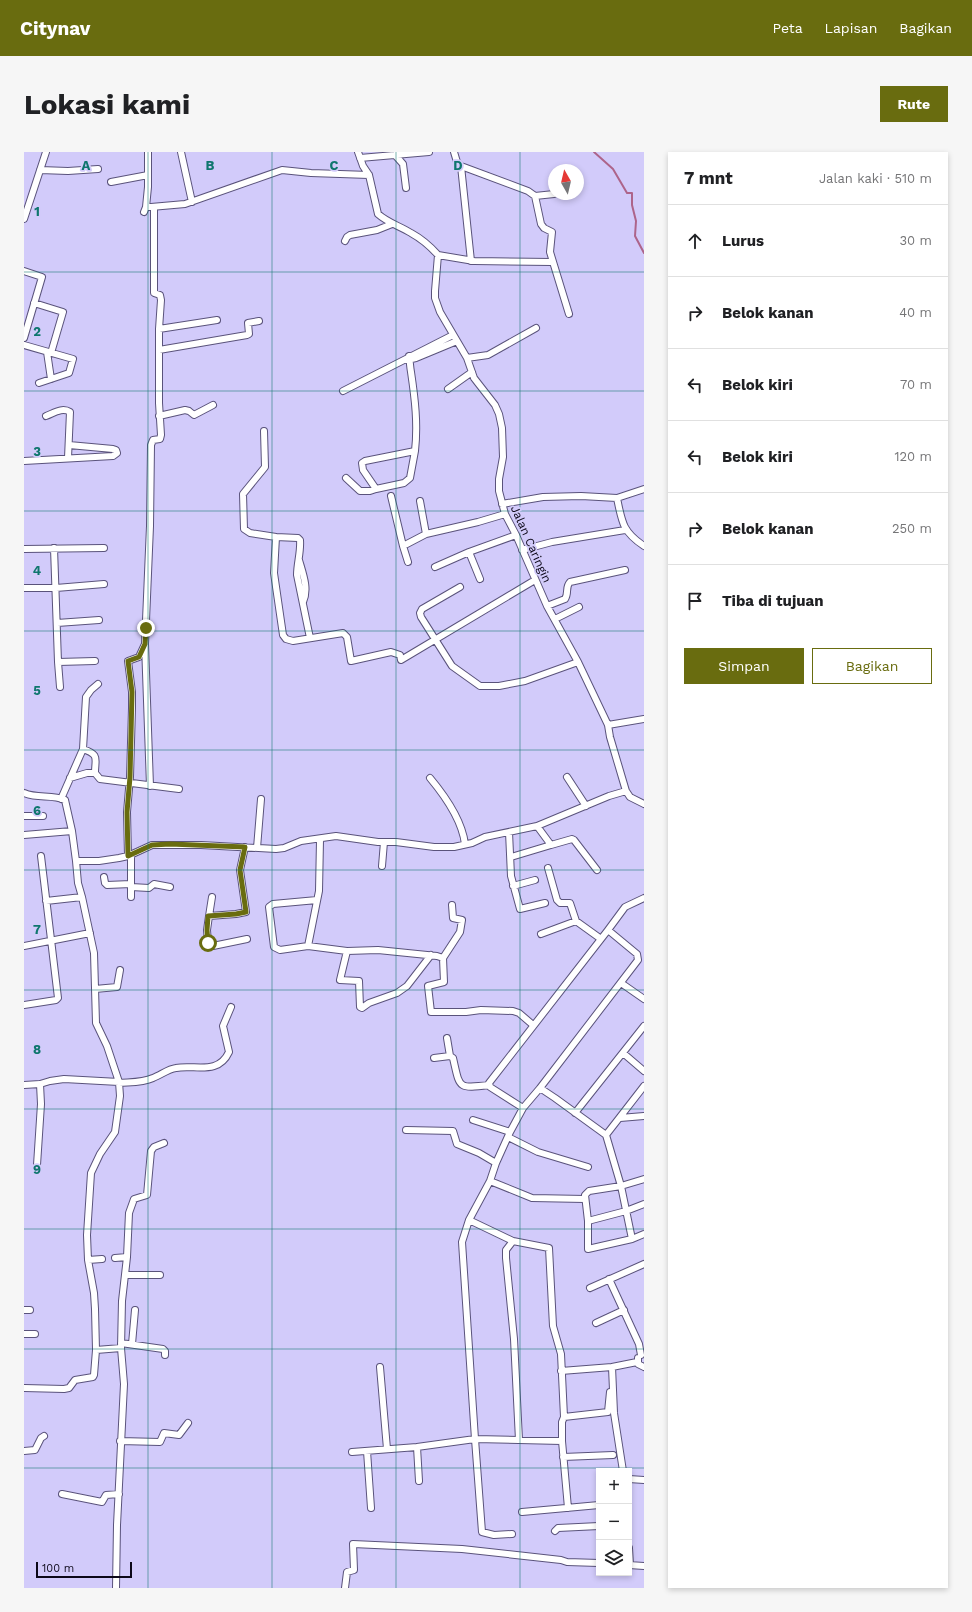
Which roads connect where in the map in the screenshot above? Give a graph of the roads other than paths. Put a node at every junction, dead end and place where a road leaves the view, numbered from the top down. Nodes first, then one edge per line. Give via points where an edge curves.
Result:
1 (46, 152) edge
2 (148, 152) edge
3 (181, 152) edge
4 (429, 152) edge
5 (454, 152) edge
6 (359, 155) edge
7 (395, 155) junction
8 (461, 166) junction
9 (98, 169) dead end
10 (40, 170) junction
11 (148, 175) junction
12 (368, 175) junction
13 (111, 182) dead end
14 (406, 188) dead end
15 (548, 195) edge
16 (535, 196) junction
17 (192, 202) junction
18 (154, 207) junction
19 (25, 215) edge
20 (392, 224) junction
21 (345, 241) dead end
22 (438, 255) junction
23 (471, 261) junction
24 (552, 262) junction
25 (24, 271) edge
26 (34, 303) junction
27 (569, 314) dead end
28 (217, 320) dead end
29 (259, 321) dead end
30 (536, 328) dead end
31 (161, 329) junction
32 (453, 335) junction
33 (24, 338) edge
34 (457, 341) junction
35 (24, 345) edge
36 (161, 350) junction
37 (49, 352) junction
38 (467, 358) junction
39 (409, 359) junction
40 (472, 372) junction
41 (51, 379) junction
42 (39, 383) dead end
43 (448, 389) dead end
44 (343, 391) dead end
45 (213, 405) dead end
46 (46, 416) dead end
47 (159, 416) junction
48 (264, 432) dead end
49 (69, 445) junction
50 (415, 452) junction
51 (68, 458) junction
52 (24, 461) edge
53 (346, 478) dead end
54 (376, 489) junction
55 (644, 489) edge
56 (391, 496) dead end
57 (618, 498) junction
58 (420, 501) dead end
59 (502, 504) junction
60 (505, 514) junction
61 (625, 530) junction
62 (426, 534) junction
63 (516, 535) junction
64 (276, 537) junction
65 (403, 546) junction
66 (644, 546) edge
67 (54, 548) junction
68 (104, 548) dead end
69 (24, 549) edge
70 (522, 550) junction
71 (469, 552) junction
72 (408, 562) dead end
73 (435, 567) dead end
74 (625, 570) dead end
75 (480, 580) dead end
76 (535, 580) junction
77 (104, 584) dead end
78 (460, 587) dead end
79 (24, 588) edge
80 (56, 588) junction
81 (547, 606) junction
82 (579, 608) dead end
83 (555, 618) junction
84 (99, 620) dead end
85 (57, 623) junction
86 (310, 638) junction
87 (435, 640) junction
88 (145, 644) junction
89 (95, 661) dead end
90 (58, 662) junction
91 (578, 662) junction
92 (98, 684) dead end
93 (60, 687) dead end
94 (644, 719) edge
95 (608, 724) junction
96 (83, 750) junction
97 (95, 773) junction
98 (567, 777) dead end
99 (70, 778) junction
100 (430, 778) dead end
101 (129, 783) junction
102 (150, 786) junction
103 (179, 789) dead end
104 (626, 791) junction
105 (24, 793) edge
106 (61, 799) junction
107 (261, 800) dead end
108 (644, 804) edge
109 (586, 806) junction
110 (24, 816) edge
111 (43, 816) dead end
112 (538, 826) junction
113 (72, 831) junction
114 (509, 832) junction
115 (24, 835) edge
116 (320, 840) junction
117 (384, 842) junction
118 (465, 844) junction
119 (551, 845) junction
120 (245, 847) junction
121 (257, 848) junction
122 (129, 855) junction
123 (41, 856) dead end
124 (511, 857) junction
125 (76, 861) junction
126 (382, 866) dead end
127 (548, 868) dead end
128 (598, 870) dead end
129 (104, 877) dead end
130 (535, 880) dead end
131 (132, 885) junction
132 (513, 886) junction
133 (170, 887) dead end
134 (82, 897) junction
135 (131, 897) dead end
136 (212, 897) dead end
137 (644, 898) edge
138 (316, 900) junction
139 (46, 901) junction
140 (545, 903) dead end
141 (452, 905) dead end
142 (208, 916) junction
143 (576, 921) junction
144 (608, 930) junction
145 (90, 933) junction
146 (541, 934) dead end
147 (601, 939) junction
148 (51, 940) junction
149 (247, 940) dead end
150 (24, 946) edge
151 (308, 946) junction
152 (347, 951) junction
153 (432, 956) junction
154 (443, 958) junction
155 (120, 970) dead end
156 (621, 983) junction
157 (95, 989) junction
158 (644, 999) edge
159 (24, 1005) edge
160 (231, 1007) dead end
161 (533, 1025) junction
162 (644, 1026) edge
163 (447, 1038) dead end
164 (623, 1053) junction
165 (450, 1056) junction
166 (434, 1058) dead end
167 (644, 1071) edge
168 (119, 1083) junction
169 (40, 1084) junction
170 (24, 1085) edge
171 (489, 1085) junction
172 (644, 1086) edge
173 (540, 1088) junction
174 (523, 1108) junction
175 (575, 1113) junction
176 (644, 1116) edge
177 (620, 1118) junction
178 (473, 1120) dead end
179 (406, 1130) dead end
180 (509, 1135) junction
181 (606, 1135) junction
182 (164, 1143) dead end
183 (496, 1163) junction
184 (37, 1165) dead end
185 (588, 1167) dead end
186 (644, 1179) edge
187 (490, 1181) junction
188 (621, 1186) junction
189 (585, 1199) junction
190 (644, 1204) edge
191 (626, 1211) junction
192 (468, 1220) junction
193 (588, 1221) junction
194 (644, 1234) edge
195 (632, 1239) junction
196 (513, 1241) junction
197 (127, 1257) junction
198 (102, 1258) dead end
199 (115, 1258) dead end
200 (88, 1260) junction
201 (643, 1266) edge
202 (125, 1275) junction
203 (160, 1275) dead end
204 (609, 1279) junction
205 (590, 1288) dead end
206 (135, 1310) dead end
207 (624, 1310) junction
208 (596, 1323) dead end
209 (24, 1334) edge
210 (35, 1334) dead end
211 (132, 1344) junction
212 (121, 1345) junction
213 (96, 1350) junction
214 (165, 1355) dead end
215 (642, 1355) edge
216 (637, 1362) junction
217 (380, 1367) dead end
218 (644, 1367) edge
219 (610, 1368) junction
220 (561, 1370) junction
221 (24, 1388) edge
222 (564, 1417) junction
223 (188, 1423) dead end
224 (44, 1436) dead end
225 (475, 1439) junction
226 (520, 1440) junction
227 (120, 1441) junction
228 (562, 1442) junction
229 (417, 1447) junction
230 (387, 1449) junction
231 (24, 1450) edge
232 (367, 1451) junction
233 (352, 1452) dead end
234 (613, 1455) dead end
235 (563, 1457) junction
236 (623, 1468) edge
237 (632, 1480) edge
238 (644, 1480) edge
239 (419, 1481) dead end
240 (62, 1494) dead end
241 (119, 1494) junction
242 (596, 1505) edge
243 (371, 1508) dead end
244 (568, 1508) junction
245 (522, 1512) dead end
246 (596, 1526) edge
247 (555, 1531) dead end
248 (512, 1534) dead end
249 (596, 1563) edge
250 (632, 1565) edge
251 (644, 1566) edge
252 (116, 1588) edge
253 (345, 1588) edge

1 - 10 street
2 - 11 street
3 - 17 street
4 - 7 street
5 - 8 street
6 - 7 street
6 - 12 street
7 - 14 street via 403,164
8 - 16 street
8 - 23 street
9 - 10 street
10 - 19 street
11 - 13 street
11 - 18 street via 145,210
12 - 17 street via 282,170
12 - 20 street via 378,214
15 - 16 street
16 - 24 street via 541,224 552,232
17 - 18 street
18 - 31 street via 154,293 161,297
20 - 21 street via 377,230 350,235
20 - 22 street via 421,239
22 - 23 street
22 - 32 street, Jalan Caringin via 436,298 440,312
23 - 24 street
24 - 27 street
25 - 26 street via 42,277
26 - 33 street
26 - 37 street via 63,312
28 - 31 street
29 - 36 street via 248,323 247,335
30 - 38 street via 488,355
31 - 36 street
32 - 34 street, Jalan Caringin
32 - 39 street
34 - 38 street, Jalan Caringin
34 - 39 street
35 - 37 street
36 - 47 street
37 - 41 street
37 - 41 street via 73,359 69,373
38 - 40 street, Jalan Caringin
39 - 44 street
39 - 50 street via 418,431
40 - 43 street
40 - 59 street, Jalan Caringin via 499,414 503,457 499,479
41 - 42 street
45 - 47 street via 194,415 187,410
46 - 49 street via 61,410 70,412
47 - 88 street via 161,438 153,440 151,445
48 - 64 street via 265,467 243,494 244,529 250,533
49 - 51 street
49 - 51 street via 114,449 117,453 113,456
50 - 54 street via 410,478 404,483
50 - 54 street via 364,461 364,470
51 - 52 street
53 - 54 street via 360,492
55 - 57 street
56 - 65 street
57 - 59 street via 543,497
57 - 61 street
58 - 62 street
59 - 60 street, Jalan Caringin
60 - 62 street
60 - 63 street, Jalan Caringin
61 - 66 street
61 - 70 street via 552,542
62 - 65 street
63 - 70 street, Jalan Caringin
63 - 71 street
64 - 86 street via 298,538 300,541 297,575
64 - 86 street via 274,573 283,634 289,641
65 - 72 street
67 - 68 street
67 - 69 street
67 - 80 street
70 - 76 street, Jalan Caringin
71 - 73 street
71 - 75 street
74 - 81 street via 570,582 565,599
76 - 81 street, Jalan Caringin
76 - 87 street
77 - 80 street
78 - 87 street via 422,609 420,613
79 - 80 street
80 - 85 street
81 - 83 street, Jalan Caringin
82 - 83 street
83 - 91 street, Jalan Caringin
84 - 85 street
85 - 90 street
86 - 87 street via 343,633 347,637 351,661 391,652 400,654 402,660
87 - 91 street via 452,666 480,686 499,686 525,681
88 - 101 street via 139,657 128,661 132,692
88 - 102 street
89 - 90 street
90 - 93 street
91 - 95 street, Jalan Caringin
92 - 96 street via 86,697
94 - 95 street
95 - 104 street, Jalan Caringin
96 - 97 street via 95,755
96 - 99 street
97 - 99 street
97 - 101 street via 100,779
98 - 109 street
99 - 106 street
100 - 118 street via 445,797 460,826
101 - 102 street
101 - 122 street
102 - 103 street
104 - 108 street via 630,797
104 - 109 street
105 - 106 street
106 - 113 street via 65,800
107 - 121 street
109 - 112 street
110 - 111 street
112 - 114 street
112 - 119 street
113 - 115 street
113 - 125 street
114 - 118 street
114 - 124 street
116 - 117 street via 336,836
116 - 121 street via 301,841 284,848
116 - 138 street via 319,891
117 - 118 street via 434,847
117 - 126 street
119 - 124 street
119 - 128 street via 574,840
120 - 121 street
120 - 122 street via 152,845
120 - 142 street via 240,870 246,912
122 - 125 street via 99,861
122 - 131 street
123 - 139 street
124 - 132 street
125 - 134 street
127 - 143 street via 557,900 560,903 570,903
129 - 131 street via 106,885
130 - 132 street
131 - 133 street via 149,888 154,884
131 - 135 street
132 - 140 street via 520,909
134 - 139 street
134 - 145 street
136 - 142 street
137 - 144 street via 625,907
138 - 151 street
138 - 151 street via 273,904 269,907 275,949
139 - 148 street
141 - 154 street via 453,918 462,921 460,932
142 - 149 street via 207,939 210,945
143 - 146 street
143 - 147 street
144 - 147 street
144 - 156 street via 638,956
145 - 148 street
145 - 157 street via 94,953
147 - 161 street
148 - 150 street
148 - 159 street via 58,998
151 - 152 street
152 - 153 street via 378,950
152 - 153 street via 340,980 359,981 362,1008 397,993
153 - 154 street
154 - 161 street via 444,982 428,986 432,1013 513,1011
155 - 157 street via 118,987
156 - 158 street
156 - 173 street
157 - 168 street via 96,1023 107,1046
160 - 168 street via 223,1026 229,1052 217,1065 199,1069 174,1068 140,1082
161 - 171 street via 490,1080
162 - 164 street
163 - 165 street
164 - 167 street
164 - 175 street
165 - 166 street
165 - 171 street via 453,1058 459,1082 464,1086
168 - 169 street via 64,1079
168 - 200 street via 120,1096 115,1132 91,1173
169 - 170 street
169 - 184 street
171 - 174 street
172 - 177 street
173 - 174 street
173 - 175 street
174 - 180 street
175 - 181 street
176 - 177 street
177 - 181 street
178 - 180 street
179 - 183 street via 453,1132 457,1144
180 - 183 street
180 - 185 street via 538,1152
181 - 188 street
182 - 197 street via 151,1151 147,1195 134,1199 131,1204
183 - 187 street
186 - 188 street
187 - 189 street via 532,1198
187 - 192 street
188 - 189 street via 589,1191 585,1193
188 - 191 street
189 - 193 street
190 - 191 street
191 - 193 street
191 - 195 street
192 - 196 street
192 - 225 street via 462,1242
193 - 195 street via 588,1249
194 - 195 street
196 - 220 street via 549,1248 553,1326 561,1354
196 - 226 street via 506,1250 506,1258
197 - 199 street
197 - 202 street
198 - 200 street
200 - 213 street via 94,1293
201 - 204 street
202 - 203 street
202 - 212 street
204 - 205 street
204 - 207 street
206 - 211 street
207 - 208 street
207 - 215 street
209 - 210 street
211 - 212 street
211 - 214 street via 163,1348
212 - 213 street
212 - 227 street via 124,1384
213 - 221 street via 93,1377 75,1380 69,1388 64,1389
215 - 216 street
216 - 218 street
216 - 219 street
217 - 230 street
219 - 220 street
219 - 222 street via 608,1412
219 - 236 street
220 - 222 street
222 - 228 street
223 - 227 street via 179,1435 164,1433 160,1442
224 - 231 street via 35,1450
225 - 226 street
225 - 229 street
225 - 248 street via 482,1532 494,1535
226 - 228 street
227 - 241 street
228 - 235 street
229 - 230 street
229 - 239 street
230 - 232 street
232 - 233 street
232 - 243 street
234 - 235 street
235 - 244 street
237 - 238 street
240 - 241 street via 102,1502 106,1495
241 - 252 street
242 - 244 street
244 - 245 street
246 - 247 street via 558,1528
249 - 253 street via 566,1562 462,1549 353,1544 354,1570 346,1572
250 - 251 street

